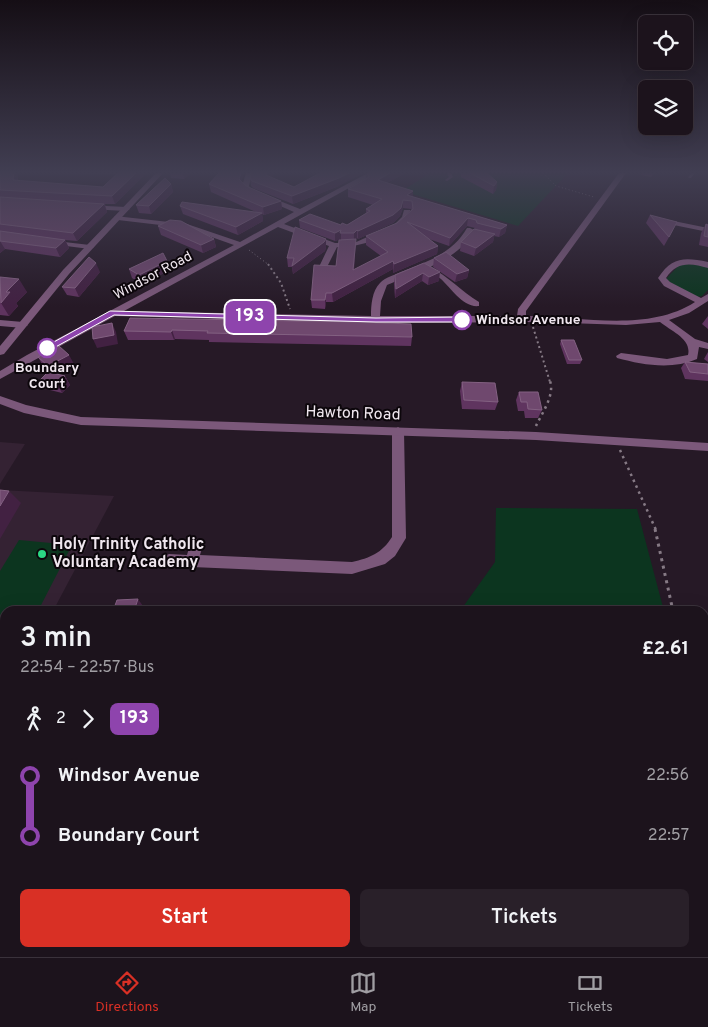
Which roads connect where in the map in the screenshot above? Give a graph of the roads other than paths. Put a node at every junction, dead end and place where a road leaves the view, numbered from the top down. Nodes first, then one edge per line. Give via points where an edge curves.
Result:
1 (118, 218) joint
2 (289, 218) edge
3 (406, 218) edge
4 (591, 218) edge
5 (662, 220) edge
6 (276, 224) junction
7 (708, 230) edge
8 (470, 232) joint
9 (479, 236) edge
10 (45, 241) edge
11 (241, 245) junction
12 (334, 245) junction
13 (90, 247) junction
14 (708, 264) edge
15 (422, 266) junction
16 (322, 269) edge
17 (705, 300) edge
18 (476, 304) dead end
19 (112, 313) junction
20 (526, 319) junction
21 (662, 319) junction
22 (376, 320) junction
23 (0, 323) edge
24 (23, 325) junction
25 (692, 341) junction
26 (708, 346) edge
27 (0, 352) edge
28 (621, 356) dead end
29 (0, 376) edge
30 (0, 400) edge
31 (398, 431) junction
32 (708, 446) edge
33 (196, 545) dead end
34 (169, 560) dead end
35 (192, 561) junction

1 - 11 street via 187,226
1 - 13 street
2 - 6 street, Windsor Road
3 - 12 street via 397,227 365,242
4 - 20 street via 521,311
5 - 7 street
6 - 11 street, Windsor Road
6 - 12 street
8 - 9 lane
8 - 15 street via 451,253
10 - 13 street
11 - 19 street, Windsor Road
12 - 16 street
13 - 24 street
14 - 17 street via 679,261 662,278 667,284
15 - 18 street via 442,277 458,294
15 - 22 street via 384,283 378,291
17 - 21 street via 689,310
19 - 22 street
19 - 29 street, Windsor Road
20 - 21 street via 622,322
20 - 22 street
21 - 25 street
23 - 24 street
24 - 27 street
25 - 26 street
25 - 28 street via 696,348 693,357 685,362
30 - 31 street, Hawton Road via 24,409 81,421
31 - 32 street, Hawton Road
31 - 35 street via 399,538 391,552 375,563 352,568
33 - 35 street
34 - 35 street

